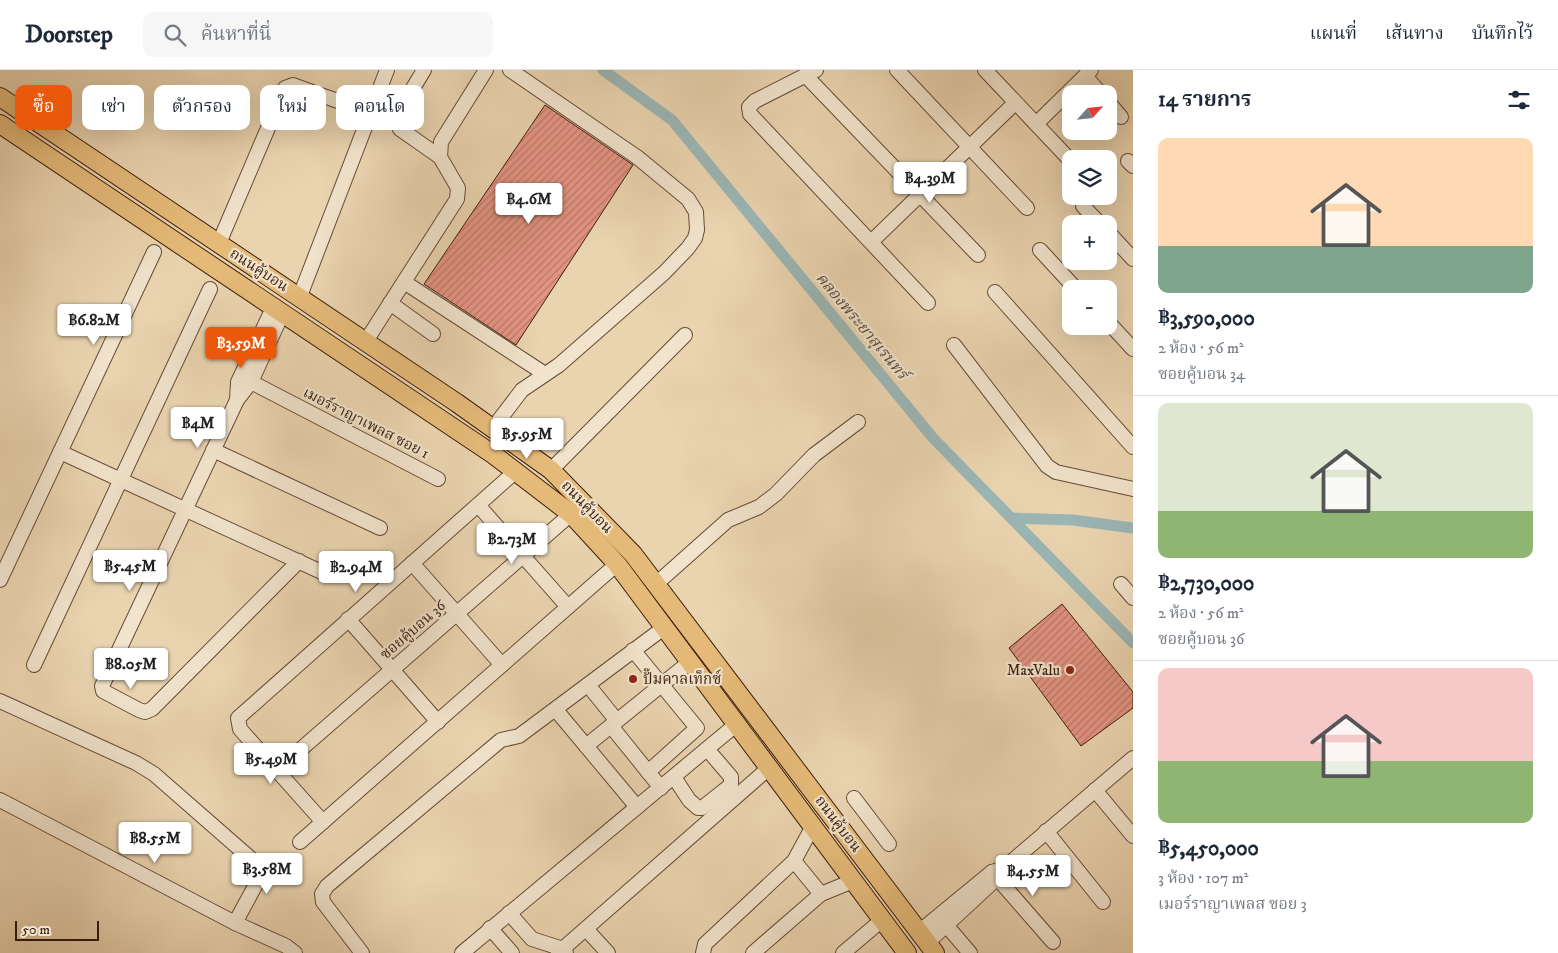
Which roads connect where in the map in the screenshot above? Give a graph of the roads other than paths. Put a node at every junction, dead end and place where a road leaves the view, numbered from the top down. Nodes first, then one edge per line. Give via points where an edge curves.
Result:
1 (387, 70) edge
2 (424, 70) edge
3 (486, 70) edge
4 (510, 70) edge
5 (897, 70) edge
6 (989, 72) edge
7 (811, 73) edge
8 (1088, 73) edge
9 (381, 85) edge
10 (1095, 85) edge
11 (0, 97) edge
12 (336, 100) edge
13 (1015, 102) junction
14 (1118, 113) edge
15 (1121, 116) dead end
16 (1036, 124) junction
17 (1, 125) edge
18 (364, 130) edge
19 (970, 146) junction
20 (1062, 151) edge
21 (440, 158) junction
22 (920, 193) junction
23 (1083, 206) dead end
24 (1027, 208) dead end
25 (1092, 215) edge
26 (871, 242) junction
27 (1117, 242) edge
28 (219, 243) junction
29 (1040, 250) dead end
30 (154, 252) dead end
31 (978, 255) dead end
32 (1133, 259) edge
33 (1068, 280) edge
34 (404, 282) junction
35 (210, 289) dead end
36 (995, 292) dead end
37 (300, 296) junction
38 (390, 303) junction
39 (928, 303) dead end
40 (278, 311) junction
41 (1117, 332) edge
42 (433, 334) dead end
43 (685, 335) dead end
44 (366, 341) junction
45 (954, 346) dead end
46 (1133, 349) edge
47 (545, 374) junction
48 (251, 382) junction
49 (237, 400) junction
50 (858, 422) dead end
51 (493, 428) junction
52 (1133, 447) edge
53 (213, 450) junction
54 (60, 452) junction
55 (551, 470) junction
56 (516, 471) junction
57 (438, 479) dead end
58 (120, 480) junction
59 (1133, 489) edge
60 (478, 505) junction
61 (185, 510) junction
62 (570, 514) junction
63 (380, 528) dead end
64 (523, 556) junction
65 (299, 561) junction
66 (412, 563) junction
67 (618, 564) junction
68 (328, 575) dead end
69 (0, 580) edge
70 (656, 584) junction
71 (1121, 584) dead end
72 (1133, 598) edge
73 (568, 607) junction
74 (457, 614) junction
75 (348, 619) junction
76 (665, 627) junction
77 (633, 650) junction
78 (691, 661) junction
79 (34, 665) dead end
80 (502, 665) junction
81 (393, 670) junction
82 (662, 684) junction
83 (588, 685) junction
84 (739, 693) junction
85 (0, 701) edge
86 (724, 704) junction
87 (556, 710) junction
88 (438, 722) junction
89 (614, 723) junction
90 (738, 723) junction
91 (586, 746) junction
92 (707, 749) junction
93 (1133, 758) edge
94 (770, 767) junction
95 (277, 770) junction
96 (648, 772) junction
97 (674, 777) junction
98 (661, 788) junction
99 (1095, 790) junction
100 (854, 798) dead end
101 (0, 800) edge
102 (637, 807) junction
103 (322, 822) junction
104 (813, 826) junction
105 (1046, 831) junction
106 (1133, 836) edge
107 (300, 842) dead end
108 (889, 844) dead end
109 (794, 861) junction
110 (998, 873) junction
111 (854, 881) junction
112 (821, 894) junction
113 (1103, 902) dead end
114 (509, 913) junction
115 (882, 920) junction
116 (942, 921) junction
117 (235, 923) junction
118 (490, 928) junction
119 (586, 929) junction
120 (1053, 942) dead end
121 (927, 943) edge
122 (562, 952) edge
123 (295, 953) edge
124 (362, 953) edge
125 (462, 953) edge
126 (512, 953) edge
127 (608, 953) edge
128 (703, 953) edge
129 (753, 953) edge
130 (843, 953) edge
131 (907, 953) edge
132 (970, 953) edge

1 - 9 street
2 - 21 street via 396,120 400,129
3 - 21 street via 441,142
4 - 47 street via 637,157 688,199 698,220 695,238 664,273
5 - 19 street
6 - 13 street
7 - 22 street
7 - 26 street via 755,101 749,107 750,114
8 - 10 street
8 - 16 street
11 - 28 main road, ถนนคู้บอน
12 - 28 street via 293,85 285,88
13 - 16 street
13 - 19 street
14 - 15 street
16 - 20 street
17 - 40 main road, ถนนคู้บอน
18 - 37 street
19 - 22 street
19 - 24 street
21 - 34 street via 458,188 457,199
22 - 26 street
22 - 31 street
23 - 25 street
26 - 39 street
27 - 32 street
28 - 37 main road, ถนนคู้บอน
29 - 33 street
30 - 54 street
34 - 38 street
34 - 47 street
35 - 58 street
36 - 52 street
37 - 44 main road, ถนนคู้บอน
38 - 42 street
38 - 44 street
40 - 48 street
40 - 49 street via 238,382
40 - 56 main road, ถนนคู้บอน
41 - 46 street
43 - 55 street
44 - 51 main road, ถนนคู้บอน
45 - 59 street via 1047,466 1056,472
47 - 51 street via 522,390
48 - 49 street
48 - 57 street, เมอร์ราญาเพลส ซอย 1
49 - 53 street
50 - 70 street via 814,455 759,507 728,520
51 - 55 main road, ถนนคู้บอน
53 - 61 street
53 - 63 street
54 - 58 street
54 - 69 street
55 - 70 main road, ถนนคู้บอน via 633,554
56 - 60 street
56 - 62 main road, ถนนคู้บอน
58 - 61 street
58 - 79 street
60 - 64 street
60 - 66 street
61 - 65 street
61 - 65 street via 102,686 106,694 139,710 148,711
62 - 64 street, ซอยคู้บอน 36
62 - 67 main road, ถนนคู้บอน
64 - 73 street
64 - 74 street, ซอยคู้บอน 36
65 - 68 street
66 - 74 street
66 - 75 street
67 - 73 street
67 - 76 main road, ถนนคู้บอน
70 - 84 main road, ถนนคู้บอน
71 - 72 street
73 - 80 street
74 - 80 street
74 - 81 street, ซอยคู้บอน 36
75 - 81 street
75 - 95 street via 238,718 240,729
76 - 77 street
76 - 78 main road, ถนนคู้บอน
77 - 82 street
77 - 83 street
78 - 82 street
78 - 86 main road, ถนนคู้บอน
80 - 88 street
81 - 88 street
81 - 95 street, ซอยคู้บอน 36
82 - 89 street
82 - 96 street via 697,728
83 - 87 street
83 - 89 street
84 - 86 main road
84 - 121 main road, ถนนคู้บอน
85 - 117 street via 154,774 258,865 261,875
86 - 90 main road, ถนนคู้บอน
87 - 91 street
87 - 124 street via 519,736 501,740 327,886 322,894 323,902
88 - 103 street
89 - 91 street
89 - 96 street
90 - 92 street
90 - 94 main road, ถนนคู้บอน
91 - 102 street
92 - 97 street
92 - 97 street via 731,777 731,785 698,808
93 - 99 street
94 - 104 main road, ถนนคู้บอน
94 - 119 street
95 - 103 street
96 - 98 street
97 - 98 street
98 - 102 street
99 - 105 street
99 - 106 street
100 - 108 street
101 - 117 street
102 - 114 street
103 - 107 street
104 - 109 street
104 - 111 main road, ถนนคู้บอน
105 - 110 street
105 - 113 street
109 - 112 street
109 - 128 street via 705,944
110 - 116 street
110 - 120 street
111 - 112 street
111 - 115 main road, ถนนคู้บอน
112 - 129 street
114 - 118 street
114 - 122 street via 532,939
115 - 130 street
115 - 131 main road, ถนนคู้บอน
116 - 121 street
116 - 132 street
117 - 123 street
118 - 125 street
118 - 126 street
119 - 122 street
119 - 127 street

